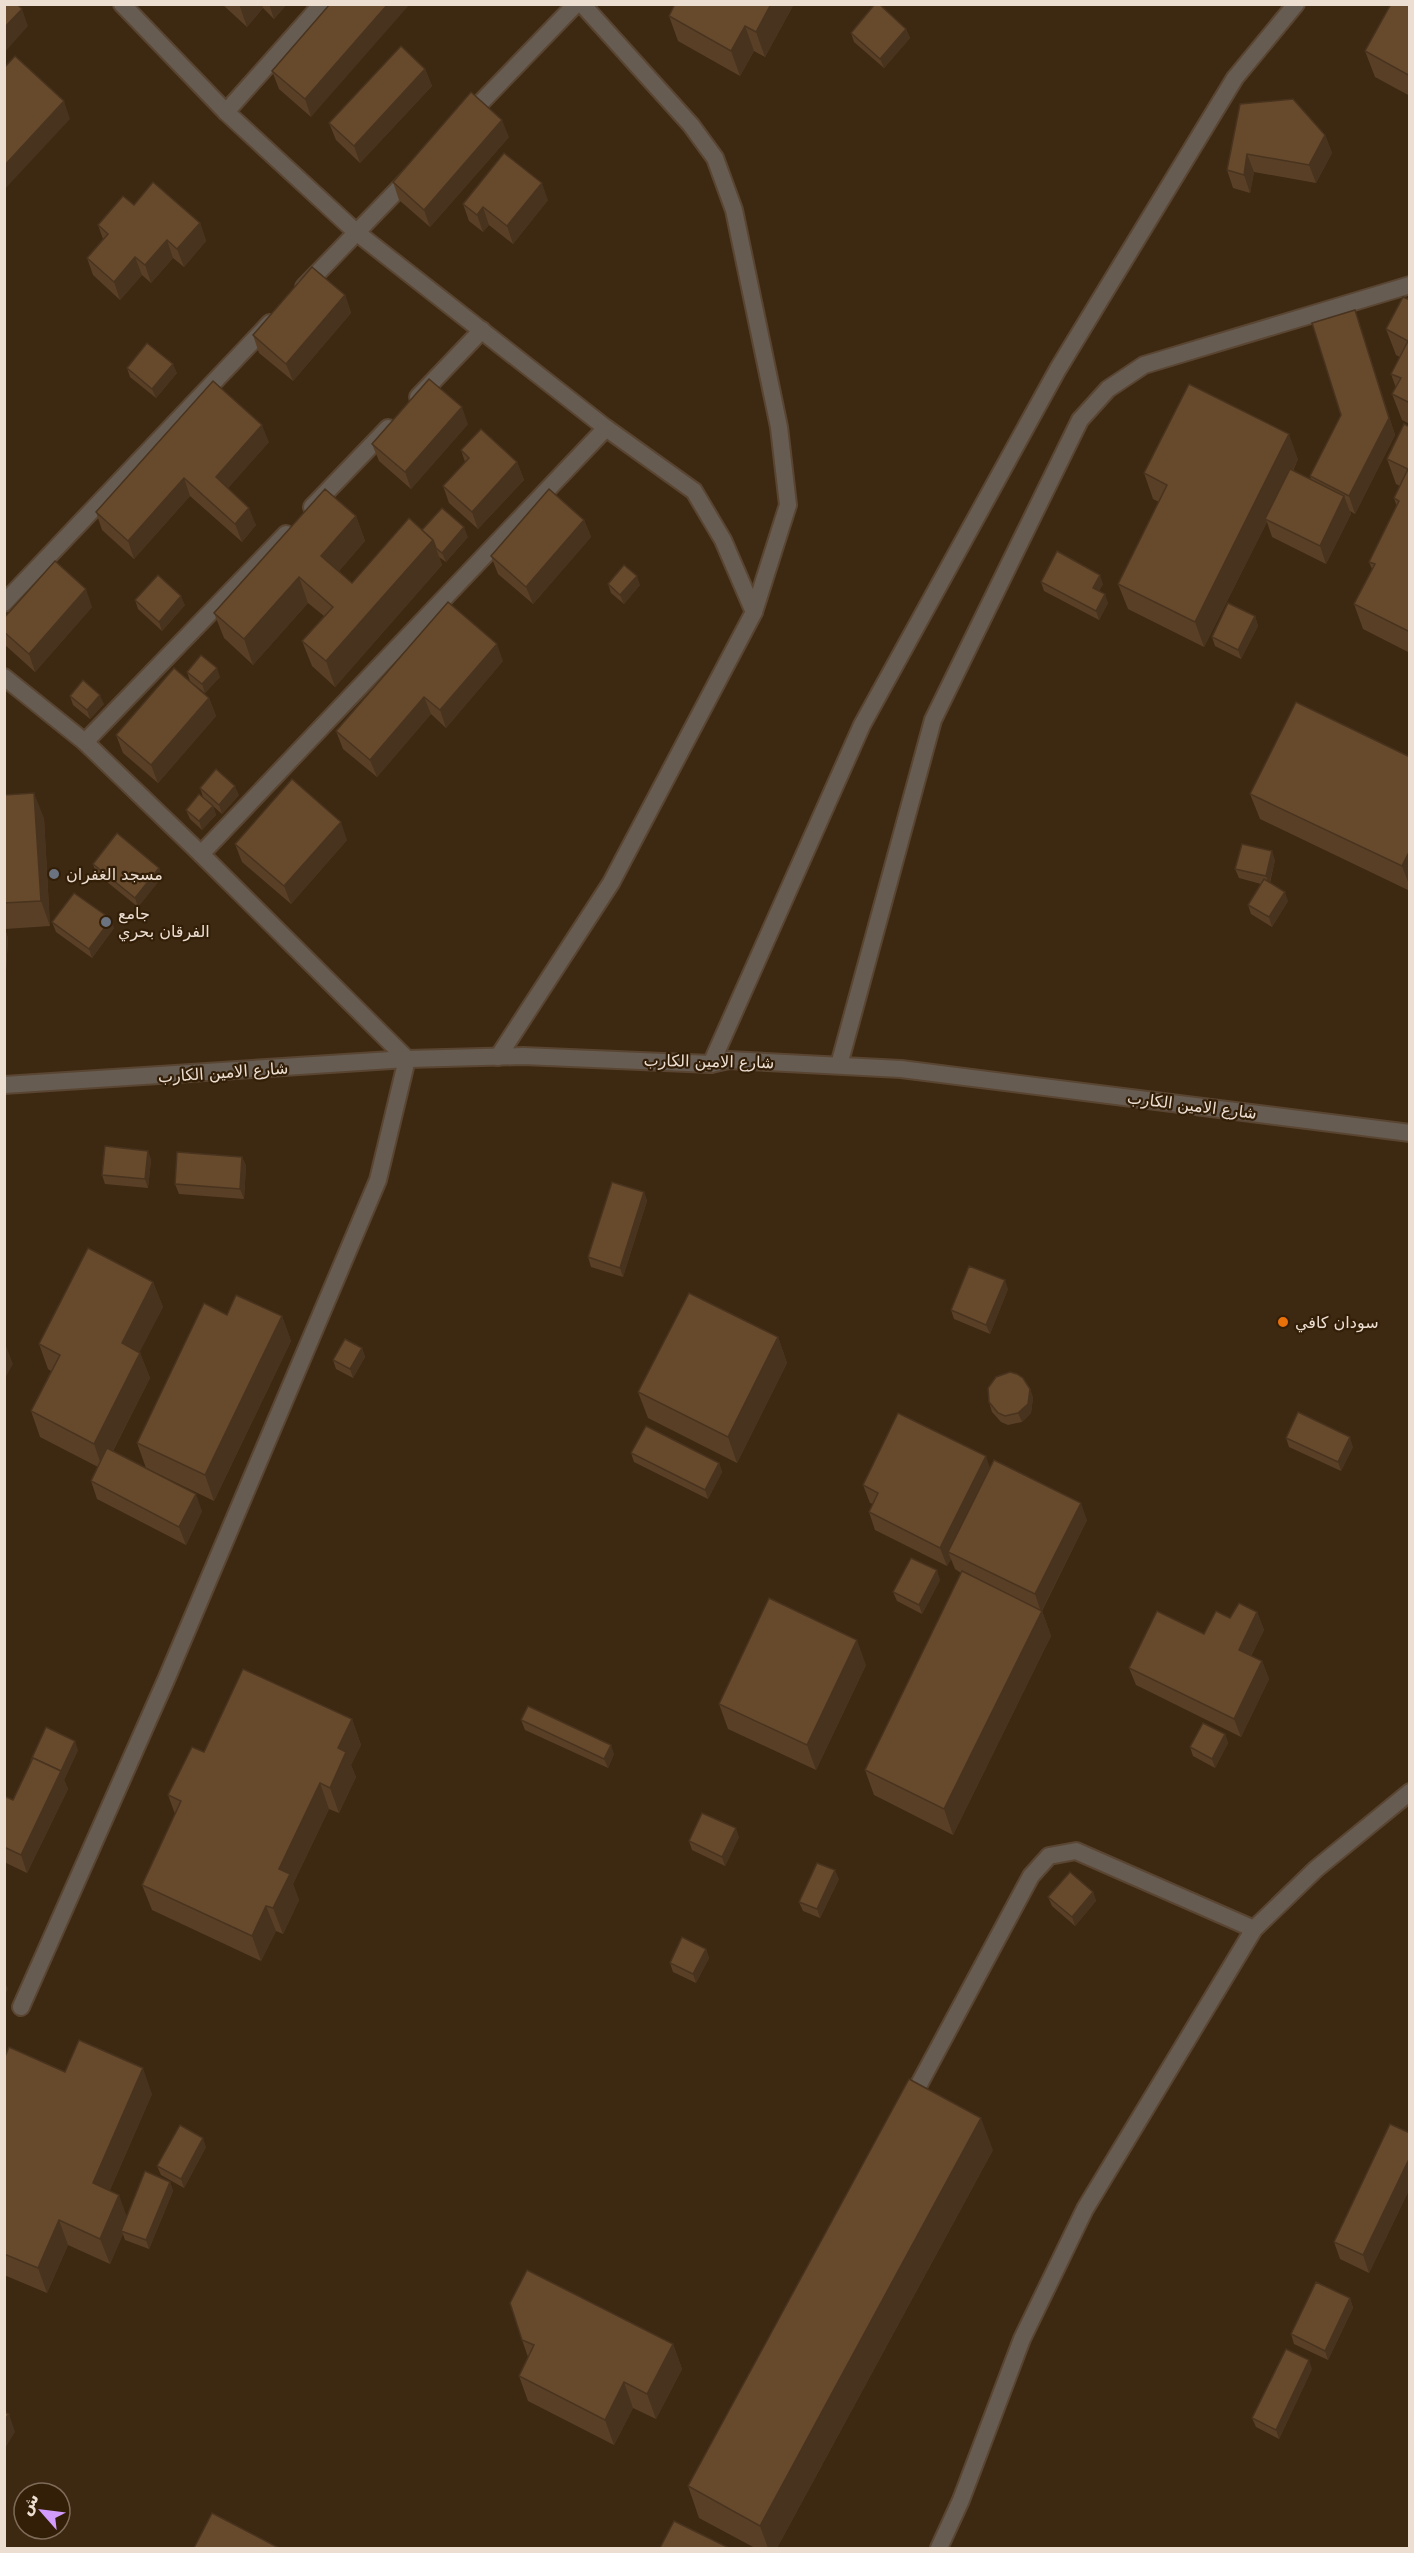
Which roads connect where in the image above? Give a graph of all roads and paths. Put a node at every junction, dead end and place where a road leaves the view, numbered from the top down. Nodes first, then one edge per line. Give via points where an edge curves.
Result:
1 (122, 4) edge
2 (322, 4) edge
3 (576, 4) edge
4 (582, 4) edge
5 (1296, 4) edge
6 (226, 112) junction
7 (454, 131) edge
8 (421, 165) edge
9 (356, 232) junction
10 (1410, 285) edge
11 (482, 330) junction
12 (606, 428) junction
13 (4, 603) edge
14 (754, 612) junction
15 (4, 677) edge
16 (85, 742) junction
17 (201, 854) junction
18 (498, 1058) junction
19 (407, 1059) junction
20 (711, 1064) junction
21 (839, 1065) junction
22 (4, 1085) edge
23 (1410, 1133) edge
24 (1410, 1792) edge
25 (1254, 1929) junction
26 (21, 2007) dead end
27 (902, 2117) edge
28 (939, 2548) edge

1 - 6 street
2 - 6 street
3 - 7 street
4 - 14 street via 715,158 734,210 779,427 788,505
5 - 20 street via 1235,78 1058,369 862,725
6 - 9 street
8 - 9 street
9 - 11 street
9 - 13 street
10 - 21 street via 1144,364 1108,388 1080,420 933,720
11 - 12 street
11 - 16 street
12 - 14 street via 694,492 723,540
12 - 17 street
14 - 18 street via 611,883
15 - 16 street
16 - 17 street
17 - 19 street
18 - 19 street, شارع الامين الكارب
18 - 20 street, شارع الامين الكارب
19 - 22 street, شارع الامين الكارب
19 - 26 street via 378,1180 166,1680
20 - 21 street, شارع الامين الكارب via 729,1060
21 - 23 street, شارع الامين الكارب via 901,1069
24 - 25 street via 1316,1869
25 - 27 street via 1076,1851 1049,1856 1031,1876
25 - 28 street via 1085,2209 1022,2339

